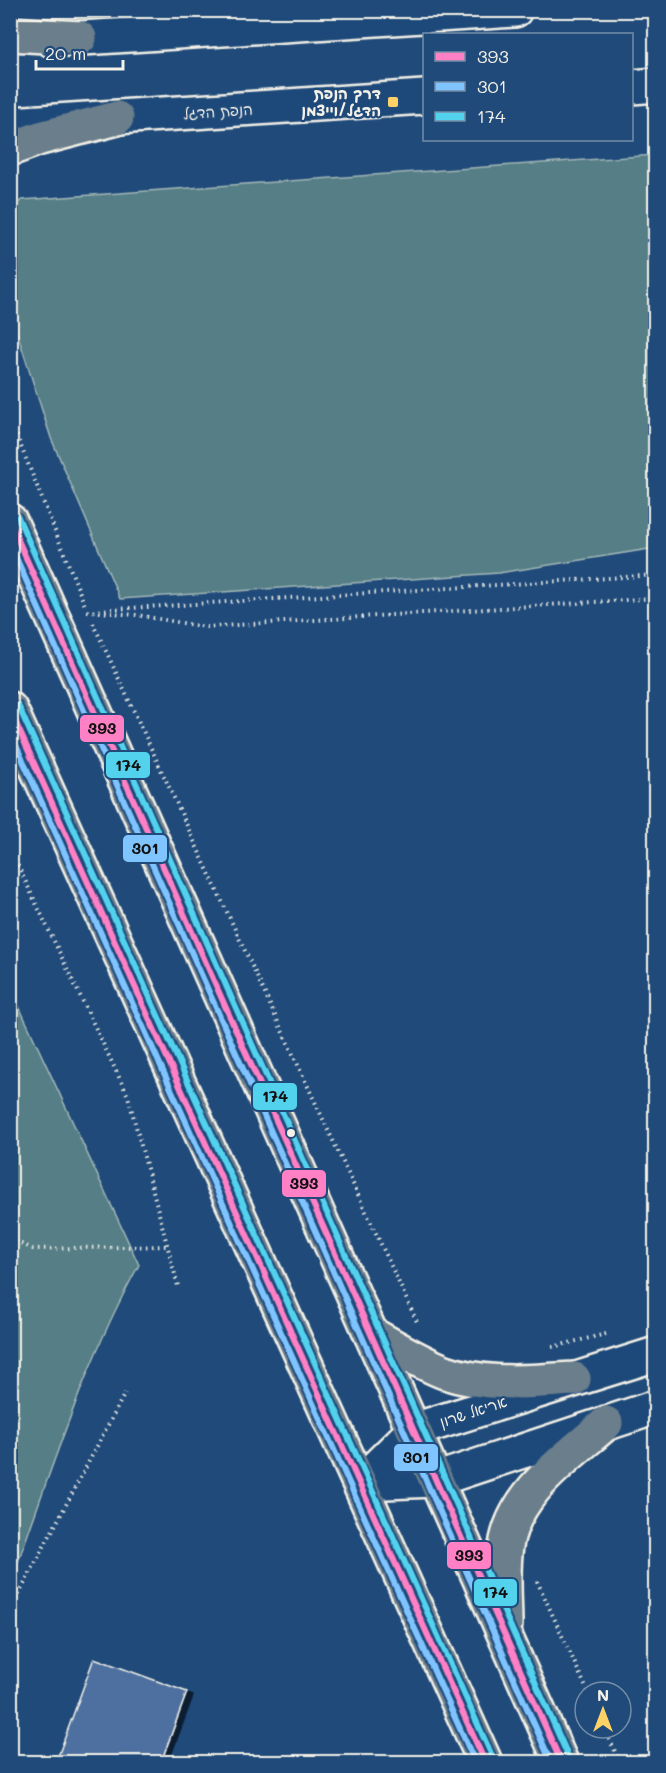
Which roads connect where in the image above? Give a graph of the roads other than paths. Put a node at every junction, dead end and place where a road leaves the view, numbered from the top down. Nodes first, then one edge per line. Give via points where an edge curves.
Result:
1 (514, 10) edge
2 (10, 34) edge
3 (80, 38) junction
4 (10, 44) edge
5 (656, 85) edge
6 (633, 87) edge
7 (423, 98) edge
8 (117, 118) junction
9 (10, 124) edge
10 (10, 149) edge
11 (10, 521) edge
12 (10, 709) edge
13 (371, 1334) junction
14 (656, 1354) edge
15 (574, 1379) junction
16 (656, 1407) edge
17 (606, 1423) junction
18 (414, 1431) junction
19 (435, 1480) junction
20 (360, 1483) junction
21 (506, 1638) junction
22 (485, 1762) edge
23 (561, 1762) edge

1 - 3 main road
2 - 3 main road
3 - 4 main road
5 - 6 main road
7 - 8 main road, הנפת הדגל
8 - 9 main road, הנפת הדגל
8 - 10 main road
11 - 13 main road
12 - 20 main road
13 - 15 main road via 447,1372 521,1382
13 - 18 main road
14 - 15 main road, אריאל שרון
15 - 18 main road, אריאל שרון
16 - 17 main road
17 - 19 main road
17 - 21 main road via 541,1482 511,1525 506,1547
18 - 19 main road
18 - 20 main road, אריאל שרון
19 - 20 main road
19 - 21 main road
20 - 22 main road
21 - 23 main road

